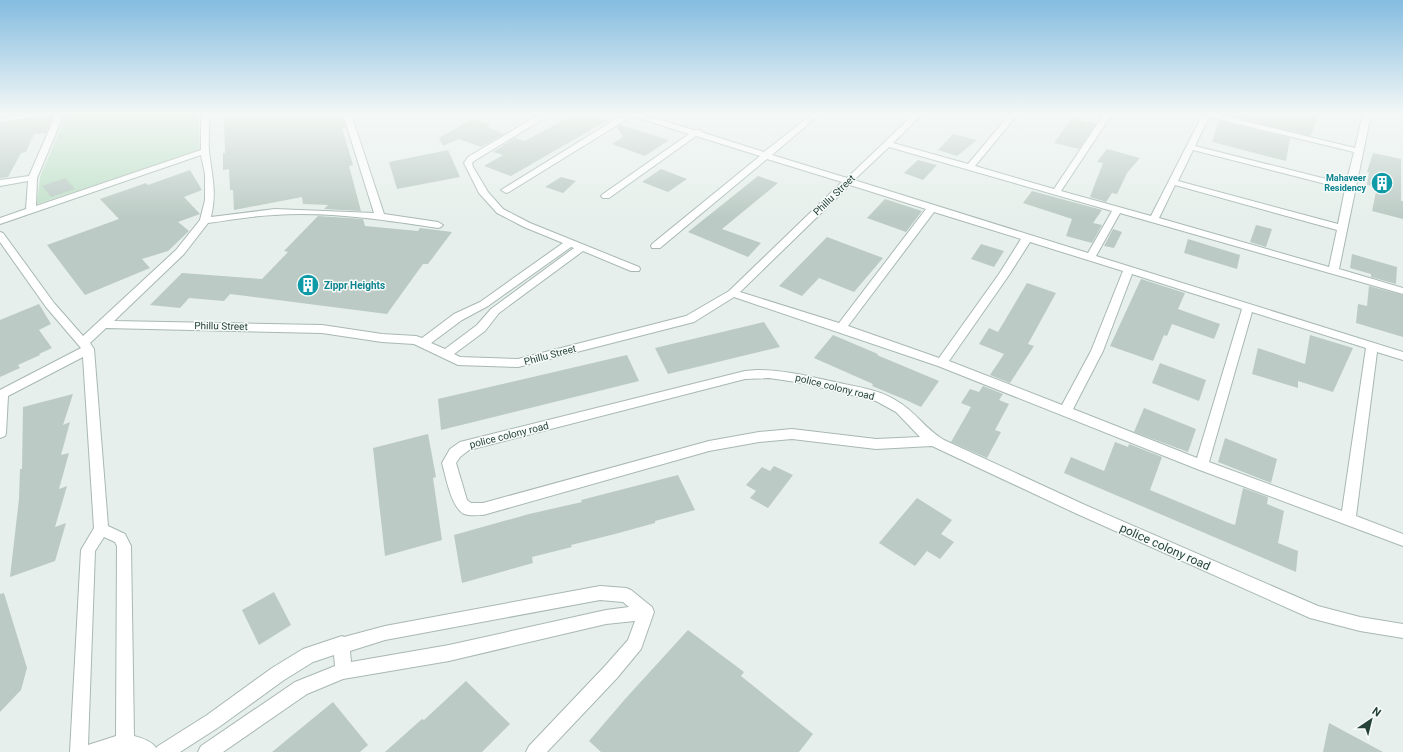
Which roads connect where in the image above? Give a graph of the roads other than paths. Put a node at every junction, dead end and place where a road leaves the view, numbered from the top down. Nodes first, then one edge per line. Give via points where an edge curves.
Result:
1 (45, 149) edge
2 (358, 149) edge
3 (485, 149) edge
4 (572, 149) edge
5 (673, 149) edge
6 (751, 149) edge
7 (772, 149) edge
8 (882, 149) edge
9 (905, 149) edge
10 (985, 149) edge
11 (1085, 149) edge
12 (1189, 149) edge
13 (1198, 149) edge
14 (1350, 149) edge
15 (205, 151) joint
16 (1358, 151) joint
17 (766, 154) junction
18 (970, 167) junction
19 (33, 178) junction
20 (848, 182) junction
21 (1173, 182) junction
22 (0, 183) edge
23 (1350, 188) junction
24 (506, 190) dead end
25 (1056, 192) junction
26 (606, 196) dead end
27 (932, 208) junction
28 (31, 210) junction
29 (1117, 210) junction
30 (380, 216) junction
31 (205, 220) junction
32 (0, 221) edge
33 (1153, 221) junction
34 (438, 225) dead end
35 (1342, 228) junction
36 (0, 235) edge
37 (1027, 238) junction
38 (570, 242) junction
39 (656, 246) dead end
40 (582, 247) junction
41 (1090, 258) junction
42 (635, 269) dead end
43 (1129, 270) junction
44 (1333, 272) junction
45 (1403, 292) edge
46 (733, 293) junction
47 (1248, 308) junction
48 (104, 324) junction
49 (840, 328) junction
50 (423, 343) junction
51 (86, 346) junction
52 (1372, 347) junction
53 (445, 355) junction
54 (1403, 356) edge
55 (942, 363) junction
56 (1, 395) edge
57 (1065, 412) junction
58 (0, 433) edge
59 (933, 441) junction
60 (1202, 465) junction
61 (1348, 519) junction
62 (101, 529) junction
63 (1403, 540) edge
64 (646, 612) junction
65 (1403, 631) edge
66 (342, 644) junction
67 (343, 671) junction
68 (125, 744) junction
69 (79, 752) edge
70 (93, 752) edge
71 (149, 752) edge
72 (164, 752) edge
73 (207, 752) edge
74 (535, 752) edge

1 - 19 street
2 - 30 street
3 - 38 street via 468,163 484,193 500,211
4 - 24 street
5 - 26 street
6 - 17 street
7 - 17 street
8 - 20 street, Phillu Street
9 - 18 street
10 - 18 street
11 - 25 street
12 - 21 street
13 - 23 street
14 - 16 street
15 - 28 street
15 - 31 street via 210,200
16 - 23 street
17 - 20 street
17 - 39 street
18 - 25 street
19 - 22 street
19 - 28 street
20 - 27 street
20 - 46 street, Phillu Street
21 - 33 street
21 - 35 street
23 - 35 street
25 - 29 street
27 - 37 street
27 - 49 street
28 - 32 street
29 - 33 street
29 - 41 street
30 - 31 street via 275,212
30 - 34 street
31 - 48 street via 180,252
33 - 44 street
35 - 44 street
36 - 51 street via 50,305
37 - 41 street
37 - 55 street
38 - 40 street
38 - 50 street via 484,304 458,317
40 - 42 street
40 - 53 street via 495,311 481,328
41 - 43 street
43 - 47 street
43 - 57 street via 1097,351
44 - 45 street
46 - 49 street
46 - 53 street, Phillu Street via 690,318 518,363 458,361
47 - 52 street
47 - 60 street
48 - 50 street, Phillu Street via 322,329 416,340
48 - 51 street
49 - 55 street
50 - 53 street, Phillu Street
51 - 56 street
51 - 62 street
52 - 54 street
52 - 61 street
55 - 57 street
56 - 58 street
57 - 60 street
59 - 59 street, police colony road via 898,406 887,400 783,374 762,373 729,379 465,446 455,453 448,463 461,503 468,509 483,509 709,446 759,437 792,434 876,444
59 - 65 street, police colony road via 1316,613
60 - 61 street
61 - 63 street
62 - 68 street via 120,538 124,546
62 - 69 street via 88,550
64 - 66 street via 626,595 600,593 386,632
64 - 67 street via 606,617 448,653
64 - 74 street via 634,644
66 - 67 street
66 - 72 street via 309,655
67 - 73 street via 301,688
68 - 70 street via 116,744
68 - 71 street via 132,744

